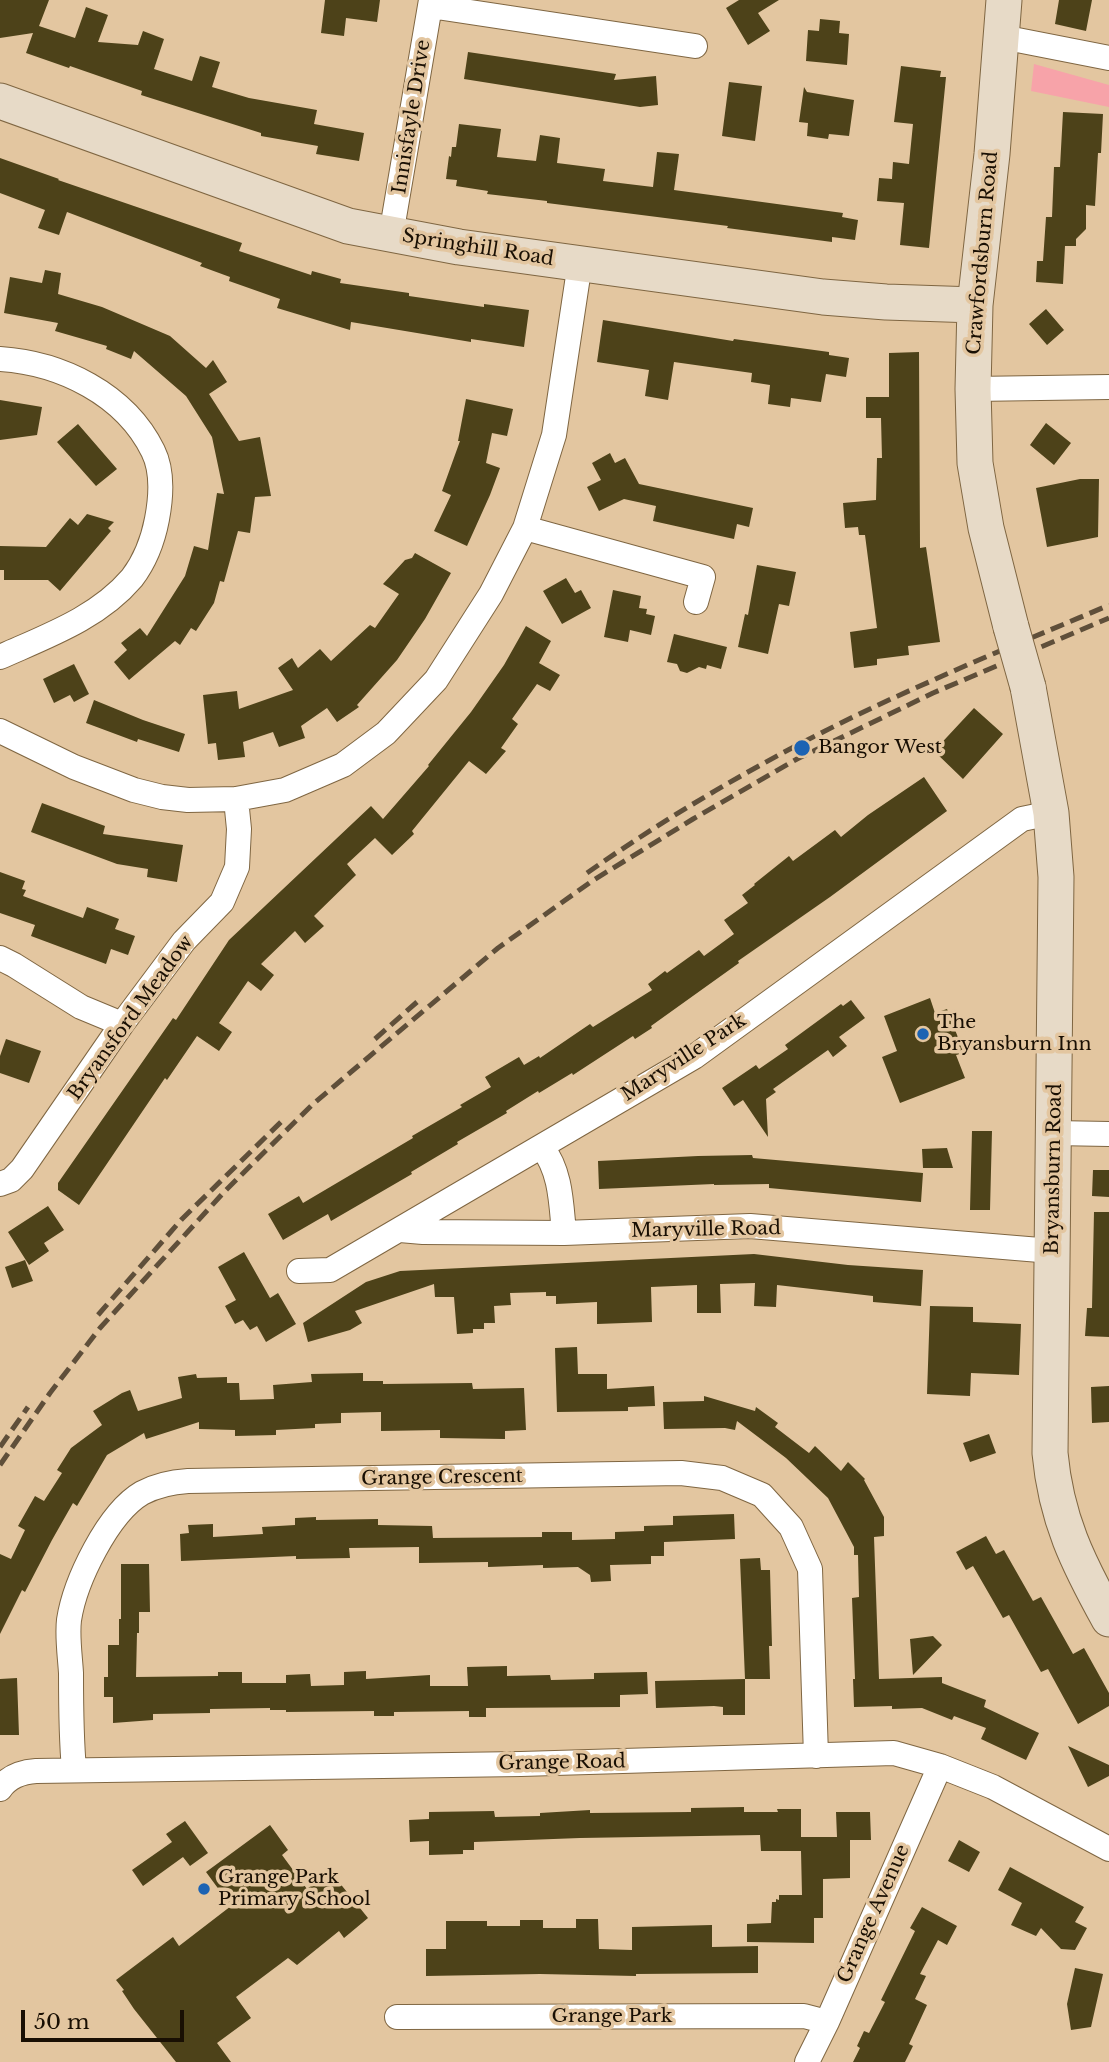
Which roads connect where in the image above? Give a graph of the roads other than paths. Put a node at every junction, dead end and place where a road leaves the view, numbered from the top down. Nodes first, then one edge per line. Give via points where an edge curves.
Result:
1 (1004, 0) edge
2 (430, 3) edge
3 (1002, 37) junction
4 (695, 46) dead end
5 (1109, 58) edge
6 (0, 101) edge
7 (391, 235) junction
8 (580, 263) junction
9 (975, 305) junction
10 (0, 359) edge
11 (1109, 387) edge
12 (973, 389) junction
13 (524, 528) junction
14 (696, 602) dead end
15 (1011, 627) joint
16 (0, 657) edge
17 (0, 731) edge
18 (236, 799) junction
19 (1051, 813) junction
20 (0, 958) edge
21 (122, 1024) junction
22 (1054, 1133) junction
23 (1109, 1134) edge
24 (542, 1147) junction
25 (0, 1184) edge
26 (400, 1230) junction
27 (564, 1233) junction
28 (1052, 1251) junction
29 (299, 1271) dead end
30 (1109, 1619) edge
31 (816, 1756) junction
32 (940, 1766) junction
33 (74, 1769) junction
34 (0, 1789) edge
35 (1109, 1849) edge
36 (397, 2017) dead end
37 (827, 2022) junction
38 (807, 2062) edge

1 - 3 main road, Crawfordsburn Road
2 - 4 street
2 - 7 street, Innisfayle Drive
3 - 5 street
3 - 9 main road, Crawfordsburn Road
6 - 7 main road, Springhill Road via 348,226
7 - 8 main road, Springhill Road
8 - 9 main road, Springhill Road via 823,297
8 - 13 street via 554,435
9 - 12 main road, Crawfordsburn Road
10 - 16 street via 67,374 108,397 128,415 154,452 160,502 146,556 123,586 73,624
11 - 12 street
12 - 15 main road, Crawfordsburn Road via 975,463
13 - 14 street via 703,577
13 - 18 street via 491,594 436,680 386,733 343,765 285,790
15 - 19 main road, Bryansburn Road, bridge via 1028,687
17 - 18 street via 134,790 188,800
18 - 21 street, Bryansford Meadow via 237,867 222,902 184,941
19 - 22 main road, Bryansburn Road via 1056,877
19 - 24 street, Maryville Park via 1022,819 694,1057
20 - 21 street via 81,1007
21 - 25 street, Bryansford Meadow via 22,1169
22 - 23 street
22 - 28 main road, Bryansburn Road
24 - 26 street, Maryville Park
24 - 27 street via 561,1190
26 - 27 street, Maryville Road
26 - 29 street, Maryville Park via 330,1270
27 - 28 street, Maryville Road via 750,1226
28 - 30 main road, Bryansburn Road via 1052,1472 1079,1563
31 - 32 street, Grange Road via 894,1753
31 - 33 street, Grange Road via 521,1765
31 - 33 street, Grange Crescent via 810,1569 791,1527 762,1494 722,1478 681,1473 188,1481 156,1486 129,1503 94,1551 79,1584 69,1621
32 - 35 street, Grange Road via 993,1787
32 - 37 street, Grange Avenue
33 - 34 street, Grange Road via 25,1772
36 - 37 street, Grange Park via 804,2016
37 - 38 street, Grange Avenue

